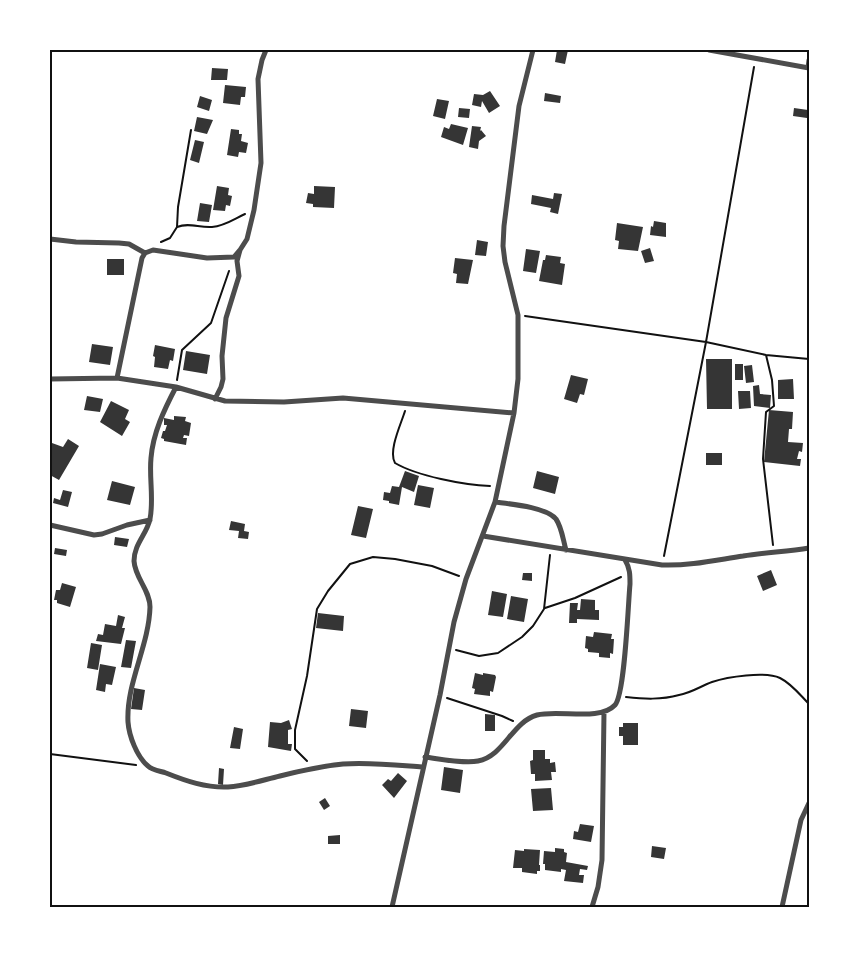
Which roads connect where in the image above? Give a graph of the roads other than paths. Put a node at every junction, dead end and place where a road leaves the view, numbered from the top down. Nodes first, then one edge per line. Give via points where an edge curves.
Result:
1 (266, 50) edge
2 (533, 50) edge
3 (709, 50) edge
4 (721, 51) edge
5 (809, 60) edge
6 (808, 68) edge
7 (50, 239) edge
8 (240, 250) junction
9 (145, 253) junction
10 (117, 378) junction
11 (50, 379) edge
12 (176, 387) junction
13 (215, 399) junction
14 (514, 413) junction
15 (495, 502) junction
16 (150, 520) junction
17 (50, 525) edge
18 (483, 536) junction
19 (809, 548) edge
20 (566, 550) junction
21 (624, 560) junction
22 (604, 712) junction
23 (425, 757) junction
24 (422, 767) junction
25 (809, 802) edge
26 (392, 907) edge
27 (592, 907) edge
28 (782, 907) edge

1 - 8 street via 258,79 261,163 254,210 247,239
2 - 14 street via 518,106 504,226 505,262 518,315 518,379
3 - 4 street
4 - 6 street
5 - 6 street
7 - 9 street via 129,244
8 - 9 street via 234,257 207,258 154,250
8 - 13 street via 237,261 239,276 226,318 223,379
9 - 10 street
10 - 11 street
10 - 12 street
12 - 13 street
12 - 16 street via 156,433 151,458
13 - 14 street via 266,402 343,398
14 - 15 street
15 - 18 street
15 - 20 street via 526,507 555,518
16 - 17 street via 94,535
16 - 24 street via 135,555 136,570 147,591 150,608 128,723 133,741 148,767 195,784 229,787 315,768 362,764
18 - 20 street
18 - 23 street via 466,579
19 - 21 street via 678,566
20 - 21 street
21 - 22 street via 630,573 620,696 615,705
22 - 23 street via 547,712 532,716 520,724 496,751 477,762
22 - 27 street via 602,860
23 - 24 street
24 - 26 street
25 - 28 street via 801,820

